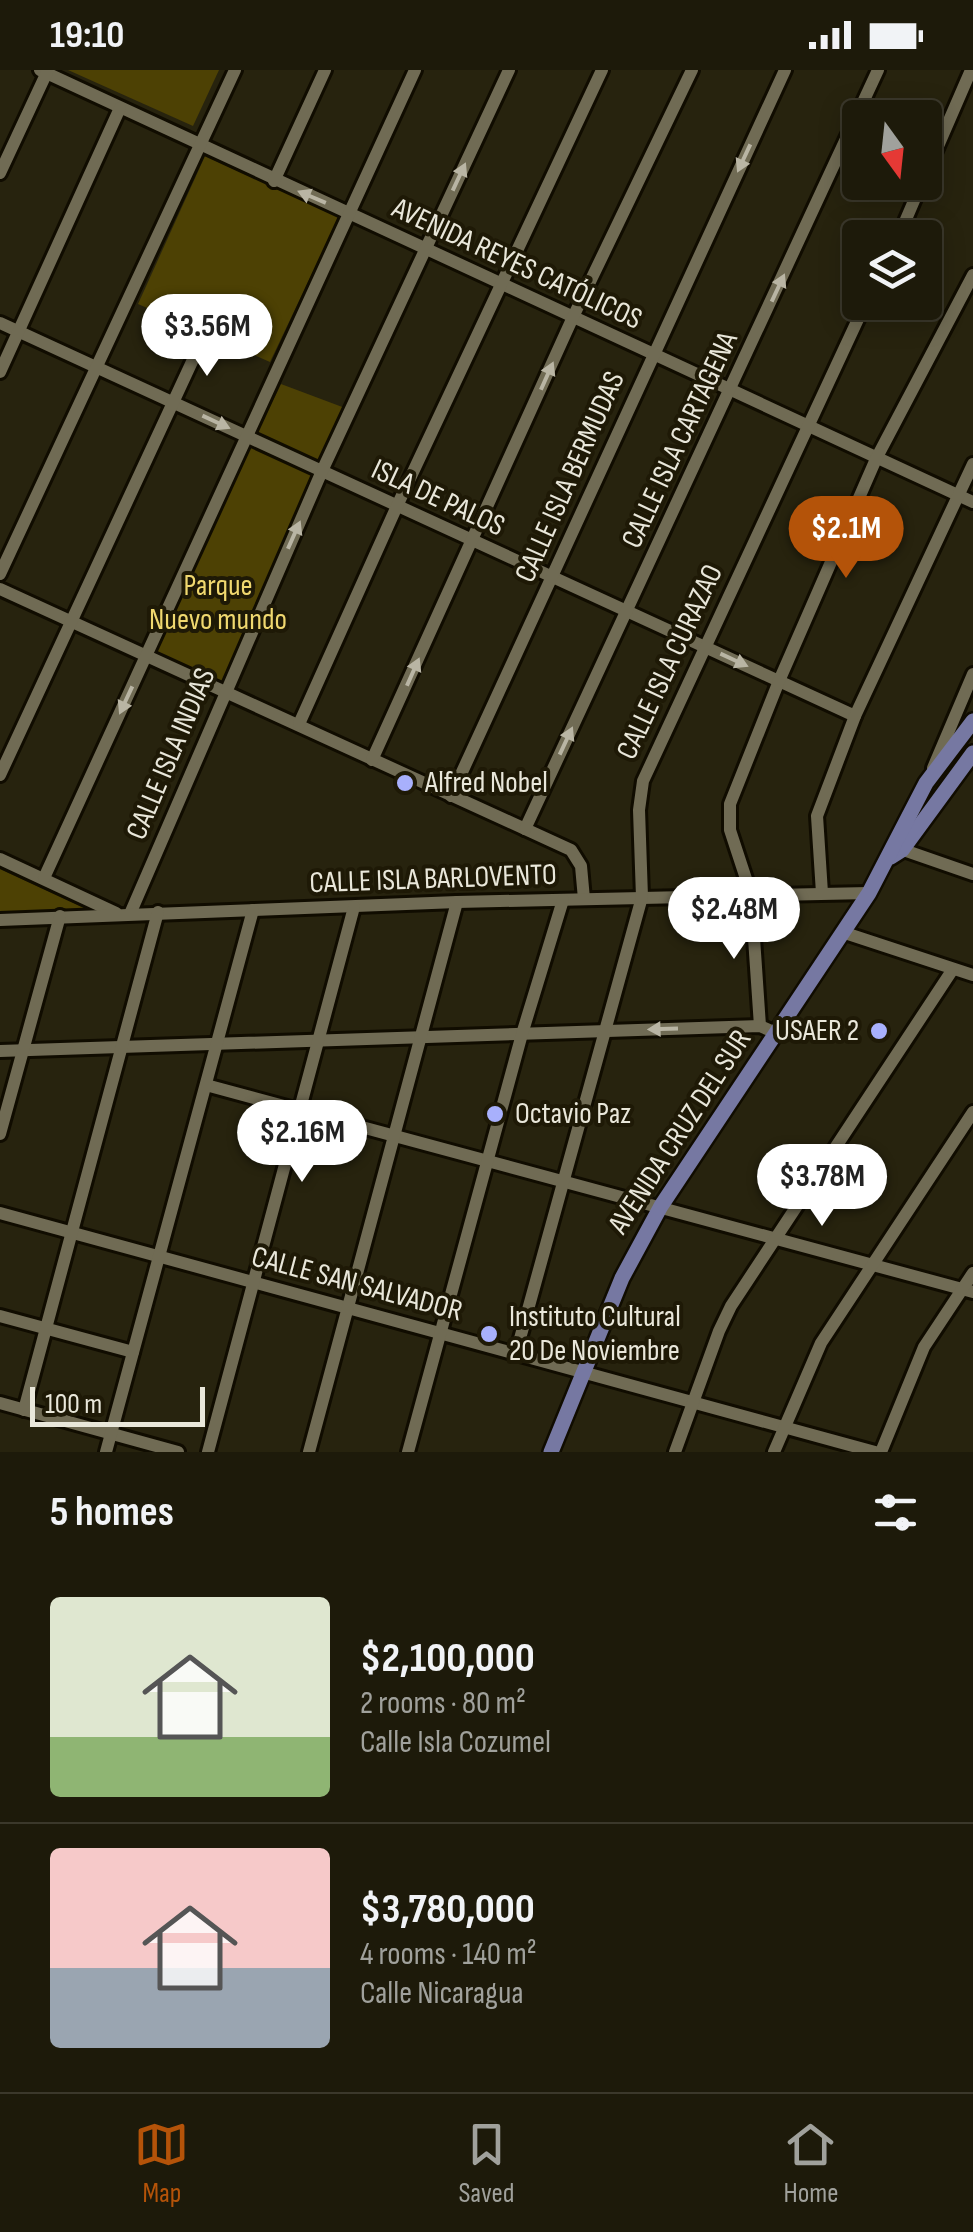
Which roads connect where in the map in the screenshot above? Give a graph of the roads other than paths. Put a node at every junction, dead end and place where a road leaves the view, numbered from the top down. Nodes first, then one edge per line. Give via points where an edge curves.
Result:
1 (235, 70) edge
2 (325, 70) edge
3 (415, 70) edge
4 (509, 70) edge
5 (602, 70) edge
6 (692, 70) edge
7 (786, 70) edge
8 (878, 70) edge
9 (971, 70) edge
10 (45, 71) edge
11 (120, 108) junction
12 (942, 137) edge
13 (201, 145) junction
14 (0, 173) edge
15 (274, 181) junction
16 (348, 213) junction
17 (426, 249) junction
18 (973, 275) edge
19 (503, 285) junction
20 (573, 318) junction
21 (857, 320) edge
22 (0, 323) edge
23 (18, 332) junction
24 (203, 338) dead end
25 (653, 355) junction
26 (98, 368) junction
27 (0, 372) edge
28 (730, 392) junction
29 (173, 402) junction
30 (806, 426) junction
31 (246, 437) junction
32 (876, 459) junction
33 (973, 464) edge
34 (322, 472) junction
35 (958, 495) junction
36 (973, 502) edge
37 (397, 506) junction
38 (472, 541) junction
39 (0, 574) edge
40 (552, 578) junction
41 (0, 589) edge
42 (626, 612) junction
43 (71, 621) junction
44 (704, 647) junction
45 (146, 656) junction
46 (973, 674) edge
47 (779, 682) junction
48 (225, 691) junction
49 (855, 716) junction
50 (973, 721) edge
51 (299, 724) junction
52 (973, 752) edge
53 (372, 760) junction
54 (0, 776) edge
55 (926, 783) junction
56 (451, 796) junction
57 (525, 830) junction
58 (894, 852) junction
59 (0, 859) edge
60 (973, 874) edge
61 (44, 878) junction
62 (822, 892) junction
63 (869, 893) junction
64 (751, 894) junction
65 (642, 898) junction
66 (584, 899) junction
67 (563, 900) junction
68 (458, 902) junction
69 (354, 907) junction
70 (253, 910) junction
71 (158, 912) junction
72 (123, 914) junction
73 (60, 916) junction
74 (0, 920) edge
75 (842, 932) junction
76 (953, 969) junction
77 (973, 975) edge
78 (760, 1026) junction
79 (605, 1030) junction
80 (522, 1034) junction
81 (776, 1034) junction
82 (419, 1038) junction
83 (318, 1040) junction
84 (217, 1044) junction
85 (121, 1047) junction
86 (23, 1050) junction
87 (0, 1051) edge
88 (206, 1084) junction
89 (300, 1110) junction
90 (973, 1112) edge
91 (0, 1134) edge
92 (395, 1136) junction
93 (487, 1160) junction
94 (563, 1181) junction
95 (661, 1206) junction
96 (0, 1214) edge
97 (72, 1232) junction
98 (778, 1238) junction
99 (160, 1256) junction
100 (872, 1265) junction
101 (973, 1272) edge
102 (254, 1282) junction
103 (968, 1291) edge
104 (348, 1307) junction
105 (0, 1316) edge
106 (46, 1328) junction
107 (440, 1332) junction
108 (132, 1352) junction
109 (516, 1352) junction
110 (583, 1371) junction
111 (694, 1402) junction
112 (0, 1403) edge
113 (24, 1410) junction
114 (784, 1428) junction
115 (111, 1433) junction
116 (106, 1452) edge
117 (178, 1452) edge
118 (208, 1452) edge
119 (309, 1452) edge
120 (408, 1452) edge
121 (552, 1452) edge
122 (675, 1452) edge
123 (774, 1452) edge
124 (878, 1452) edge

1 - 13 street
2 - 15 street
3 - 16 street
17 -> 4 street, CALLE ISLA INDIAS
5 - 19 street
6 - 20 street
7 -> 25 street, CALLE ISLA BERMUDAS
28 -> 8 street, CALLE ISLA CARTAGENA
9 - 12 street
10 - 11 street, AVENIDA REYES CATÓLICOS
10 - 14 street
11 - 13 street, AVENIDA REYES CATÓLICOS
11 - 23 street
13 - 15 street, AVENIDA REYES CATÓLICOS
13 - 26 street
16 -> 15 street, AVENIDA REYES CATÓLICOS
16 - 17 street, AVENIDA REYES CATÓLICOS
16 - 31 street
17 - 19 street, AVENIDA REYES CATÓLICOS
17 - 34 street, CALLE ISLA INDIAS
18 - 32 street
19 - 20 street, AVENIDA REYES CATÓLICOS
19 - 37 street
20 - 25 street, AVENIDA REYES CATÓLICOS
38 -> 20 street
21 - 30 street, CALLE ISLA CURAZAO
22 - 23 street, ISLA DE PALOS
23 - 26 street, ISLA DE PALOS
23 - 27 street
24 - 29 street
25 - 28 street, AVENIDA REYES CATÓLICOS
25 - 40 street, CALLE ISLA BERMUDAS
26 - 29 street, ISLA DE PALOS
26 - 39 street
28 - 30 street, AVENIDA REYES CATÓLICOS
28 - 42 street, CALLE ISLA CARTAGENA
29 -> 31 street, ISLA DE PALOS
29 - 43 street
30 - 32 street, AVENIDA REYES CATÓLICOS
30 - 44 street, CALLE ISLA CURAZAO
31 - 34 street, ISLA DE PALOS
31 - 45 street
32 - 35 street, AVENIDA REYES CATÓLICOS
32 - 47 street
33 - 35 street
34 - 37 street, ISLA DE PALOS
48 -> 34 street, CALLE ISLA INDIAS
35 - 36 street, AVENIDA REYES CATÓLICOS
35 - 49 street
37 - 38 street, ISLA DE PALOS
37 - 51 street
38 - 40 street, ISLA DE PALOS
53 -> 38 street
40 - 42 street, ISLA DE PALOS
40 - 56 street, CALLE ISLA BERMUDAS
41 - 43 street
42 - 44 street, ISLA DE PALOS
57 -> 42 street, CALLE ISLA CARTAGENA
43 - 45 street
43 - 54 street
44 -> 47 street, ISLA DE PALOS
44 - 65 street, CALLE ISLA CURAZAO via 643,781
45 - 48 street
45 -> 61 street
46 - 55 street
47 - 49 street, ISLA DE PALOS
47 - 64 street via 729,811
48 - 51 street
48 - 72 street, CALLE ISLA INDIAS
49 - 62 street via 817,816
50 - 55 main road, AVENIDA CRUZ DEL SUR
51 - 53 street
52 - 58 main road, AVENIDA CRUZ DEL SUR
53 - 56 street
55 - 58 main road, AVENIDA CRUZ DEL SUR
56 - 57 street
57 - 66 street via 575,853
58 - 60 street
58 - 63 main road, AVENIDA CRUZ DEL SUR
59 - 61 street
61 - 72 street
62 - 63 street, CALLE ISLA BARLOVENTO
62 - 64 street, CALLE ISLA BARLOVENTO
63 - 75 main road, AVENIDA CRUZ DEL SUR
64 - 65 street, CALLE ISLA BARLOVENTO
64 - 78 street
65 - 66 street, CALLE ISLA BARLOVENTO
65 - 79 street, CALLE ISLA CURAZAO
66 - 67 street, CALLE ISLA BARLOVENTO
67 - 68 street, CALLE ISLA BARLOVENTO
67 - 80 street
68 - 69 street, CALLE ISLA BARLOVENTO
68 - 82 street
69 - 70 street, CALLE ISLA BARLOVENTO
69 - 83 street
70 - 71 street, CALLE ISLA BARLOVENTO
70 - 84 street
71 - 72 street, CALLE ISLA BARLOVENTO
71 - 85 street
72 - 73 street, CALLE ISLA BARLOVENTO
73 - 74 street, CALLE ISLA BARLOVENTO
73 - 86 street
75 - 76 street
75 - 81 main road, AVENIDA CRUZ DEL SUR
76 - 77 street
76 - 98 street
78 -> 79 street
78 - 81 street
79 - 80 street
79 - 94 street, CALLE ISLA CURAZAO
80 - 82 street
80 - 93 street
81 - 95 main road, AVENIDA CRUZ DEL SUR
82 - 83 street
82 - 92 street
83 - 84 street
83 - 89 street
84 - 85 street
84 - 88 street
85 - 86 street
85 - 97 street
86 - 87 street
86 - 91 street
88 - 89 street
88 - 99 street
89 - 92 street
89 - 102 street
90 - 100 street
92 - 93 street
92 - 104 street
93 - 94 street
93 - 107 street
94 - 95 street
94 - 109 street, CALLE ISLA CURAZAO
95 - 98 street
95 - 110 main road, AVENIDA CRUZ DEL SUR via 627,1266
96 - 97 street, CALLE SAN SALVADOR
97 - 99 street, CALLE SAN SALVADOR
97 - 106 street
98 - 100 street
98 - 111 street via 725,1316
99 - 102 street, CALLE SAN SALVADOR
99 - 108 street
100 - 103 street
100 - 114 street via 816,1351
101 - 103 street
102 - 104 street, CALLE SAN SALVADOR
102 - 118 street
103 - 124 street via 924,1347
104 - 107 street, CALLE SAN SALVADOR
104 - 119 street
105 - 106 street
106 - 108 street
106 - 113 street
107 - 109 street, CALLE SAN SALVADOR
107 - 120 street
108 - 115 street
109 - 110 street, CALLE SAN SALVADOR
110 - 111 street, CALLE SAN SALVADOR
110 - 121 main road, AVENIDA CRUZ DEL SUR
111 - 114 street, CALLE SAN SALVADOR
111 - 122 street
112 - 113 street
113 - 115 street
114 - 123 street
114 - 124 street, CALLE SAN SALVADOR
115 - 116 street
115 - 117 street

